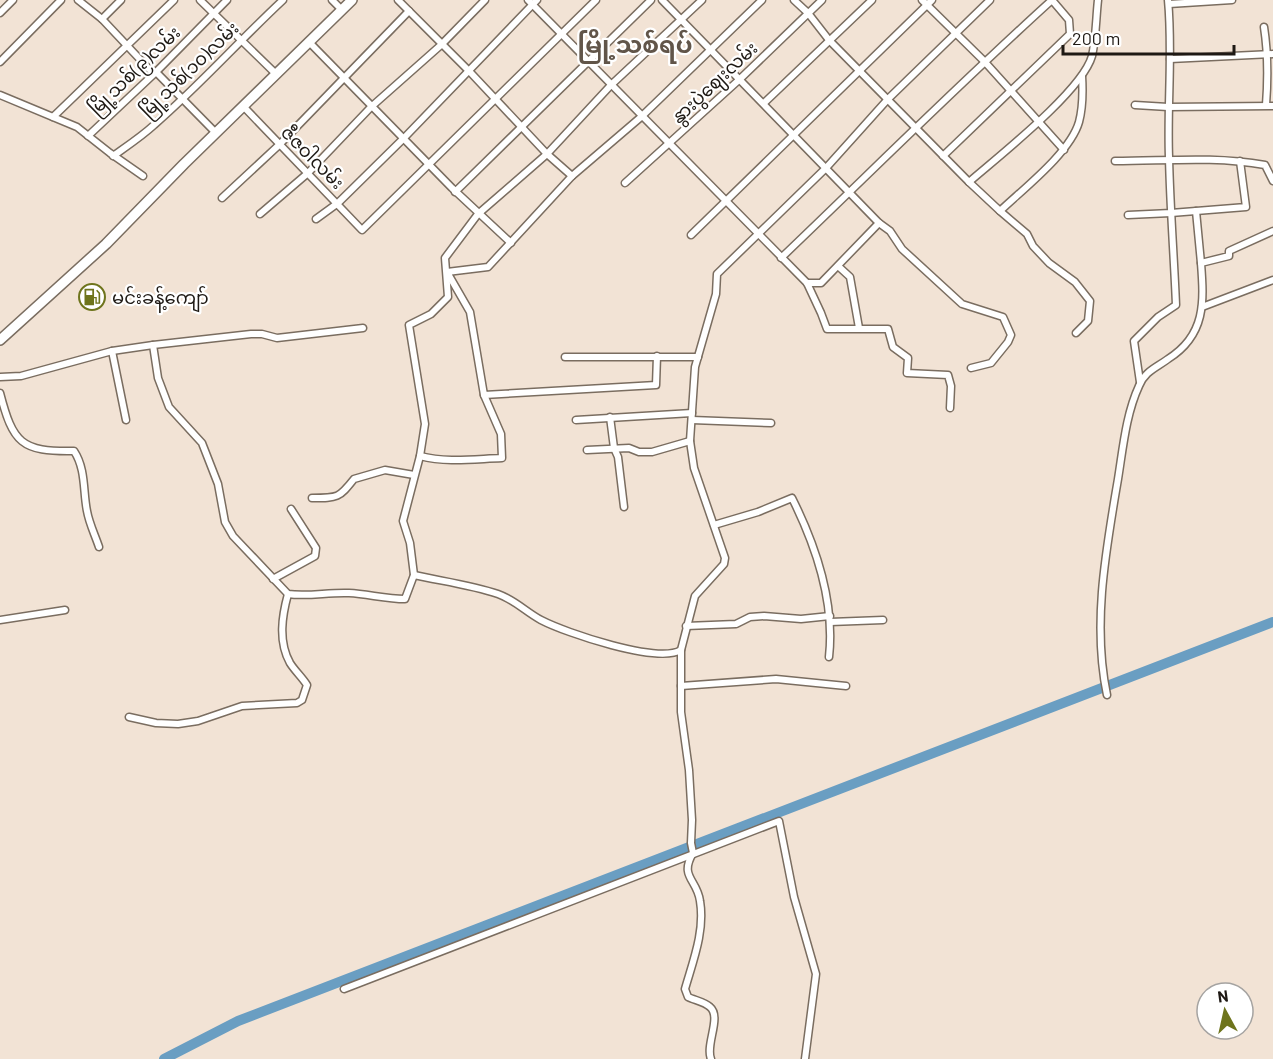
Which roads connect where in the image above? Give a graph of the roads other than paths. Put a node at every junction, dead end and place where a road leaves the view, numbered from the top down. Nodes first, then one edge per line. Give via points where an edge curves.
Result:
1 (13, 0) edge
2 (62, 0) edge
3 (78, 0) edge
4 (121, 0) edge
5 (174, 0) edge
6 (200, 0) edge
7 (227, 0) edge
8 (283, 0) edge
9 (332, 0) edge
10 (352, 0) edge
11 (398, 0) edge
12 (485, 0) edge
13 (596, 0) edge
14 (651, 0) edge
15 (662, 0) edge
16 (702, 0) edge
17 (762, 0) edge
18 (794, 0) edge
19 (822, 0) edge
20 (872, 0) edge
21 (990, 0) edge
22 (1098, 0) edge
23 (1232, 0) edge
24 (533, 2) edge
25 (927, 2) edge
26 (1168, 2) edge
27 (342, 10) junction
28 (409, 11) junction
29 (0, 13) edge
30 (808, 13) junction
31 (213, 14) junction
32 (102, 19) junction
33 (681, 19) junction
34 (1264, 27) dead end
35 (562, 34) junction
36 (956, 34) junction
37 (239, 40) junction
38 (829, 40) junction
39 (309, 42) junction
40 (127, 44) junction
41 (441, 45) junction
42 (710, 51) junction
43 (1271, 54) edge
44 (1170, 59) junction
45 (0, 62) edge
46 (588, 62) junction
47 (984, 62) junction
48 (859, 71) junction
49 (156, 72) junction
50 (470, 72) junction
51 (276, 74) junction
52 (344, 76) junction
53 (1082, 76) junction
54 (740, 79) junction
55 (611, 85) junction
56 (1012, 92) junction
57 (0, 95) edge
58 (495, 99) junction
59 (888, 99) junction
60 (182, 100) junction
61 (764, 104) junction
62 (1136, 105) dead end
63 (243, 106) junction
64 (1269, 106) edge
65 (371, 107) junction
66 (1168, 107) junction
67 (53, 117) junction
68 (641, 117) junction
69 (1038, 121) junction
70 (521, 127) junction
71 (917, 129) junction
72 (216, 133) junction
73 (793, 135) junction
74 (88, 136) junction
75 (404, 138) junction
76 (669, 144) junction
77 (279, 145) junction
78 (1064, 150) junction
79 (547, 154) junction
80 (113, 156) junction
81 (943, 156) junction
82 (1168, 159) junction
83 (1115, 161) dead end
84 (1240, 161) junction
85 (428, 165) junction
86 (826, 168) junction
87 (308, 173) junction
88 (143, 176) dead end
89 (572, 176) junction
90 (1273, 181) edge
91 (969, 182) junction
92 (625, 183) dead end
93 (455, 192) junction
94 (850, 192) junction
95 (222, 198) dead end
96 (727, 201) junction
97 (338, 203) junction
98 (1196, 211) junction
99 (1000, 212) junction
100 (1172, 213) junction
101 (260, 214) dead end
102 (478, 214) junction
103 (1128, 215) dead end
104 (316, 219) dead end
105 (879, 223) junction
106 (1273, 231) edge
107 (691, 235) dead end
108 (759, 235) junction
109 (511, 243) junction
110 (781, 258) junction
111 (1201, 263) junction
112 (838, 266) junction
113 (447, 272) junction
114 (1273, 280) edge
115 (807, 283) junction
116 (1202, 307) junction
117 (363, 328) dead end
118 (859, 328) junction
119 (1076, 333) dead end
120 (0, 340) edge
121 (153, 345) junction
122 (112, 351) junction
123 (657, 356) junction
124 (565, 357) dead end
125 (698, 357) junction
126 (971, 368) dead end
127 (0, 377) edge
128 (1140, 383) junction
129 (0, 393) edge
130 (484, 395) junction
131 (950, 408) dead end
132 (692, 416) junction
133 (610, 417) junction
134 (126, 420) dead end
135 (576, 420) dead end
136 (771, 423) dead end
137 (690, 441) junction
138 (614, 448) junction
139 (587, 450) dead end
140 (420, 456) junction
141 (414, 476) junction
142 (312, 498) dead end
143 (624, 507) dead end
144 (291, 509) dead end
145 (714, 525) junction
146 (99, 547) dead end
147 (414, 575) junction
148 (273, 579) junction
149 (288, 594) junction
150 (66, 610) dead end
151 (830, 619) junction
152 (0, 620) edge
153 (883, 620) dead end
154 (686, 626) junction
155 (681, 650) junction
156 (830, 657) dead end
157 (681, 686) junction
158 (846, 686) dead end
159 (1107, 695) dead end
160 (129, 717) dead end
161 (693, 853) junction
162 (344, 989) dead end
163 (711, 1059) edge
164 (805, 1059) edge

1 - 29 street
2 - 45 street
3 - 32 street
4 - 32 street
5 - 40 street
6 - 31 street
7 - 31 street, မြို့သစ်(၉)လမ်း
8 - 37 street, မြို့သစ်(၁၀)လမ်း
9 - 27 street
10 - 27 highway
11 - 28 street
12 - 41 street
13 - 35 street
14 - 46 street
15 - 33 street
16 - 33 street
17 - 42 street
18 - 30 street
19 - 30 street, နွားပွဲဈေးလမ်း
20 - 38 street
21 - 36 street
22 - 53 street via 1092,57
23 - 26 street
24 - 35 street
24 - 50 street
25 - 36 street
25 - 48 street
26 - 44 street
27 - 39 highway
28 - 41 street
28 - 52 street
30 - 38 street
30 - 54 street, နွားပွဲဈေးလမ်း
31 - 37 street
31 - 49 street, မြို့သစ်(၉)လမ်း
32 - 40 street
33 - 42 street
33 - 55 street
34 - 43 street
35 - 46 street
35 - 58 street
36 - 47 street
36 - 59 street
37 - 51 street
37 - 60 street, မြို့သစ်(၁၀)လမ်း
38 - 48 street
38 - 61 street
39 - 51 highway
39 - 52 street
40 - 49 street
40 - 67 street
41 - 50 street
41 - 65 street
42 - 54 street
42 - 68 street
43 - 44 street
43 - 64 street via 1266,62
44 - 66 street
46 - 55 street
46 - 70 street
47 - 56 street
47 - 56 street via 1052,0 1069,20 1070,34
47 - 71 street
48 - 59 street
48 - 73 street
49 - 60 street
49 - 74 street, မြို့သစ်(၉)လမ်း
50 - 58 street
50 - 75 street
51 - 63 highway
52 - 65 street
52 - 77 street
53 - 69 street
53 - 78 street via 1083,102 1078,124
54 - 61 street
54 - 76 street, နွားပွဲဈေးလမ်း
55 - 68 street
55 - 79 street
56 - 69 street
56 - 81 street
57 - 67 street
58 - 70 street
58 - 85 street
59 - 71 street
59 - 86 street
60 - 72 street
60 - 80 street, မြို့သစ်(၁၀)လမ်း
61 - 73 street
62 - 66 street
63 - 72 highway
63 - 77 street, ဇီဇဝါလမ်း
64 - 66 street
65 - 75 street
65 - 87 street
66 - 82 street
67 - 74 street
68 - 76 street
68 - 89 street
69 - 78 street
69 - 91 street
70 - 79 street
70 - 93 street
71 - 81 street
71 - 94 street
72 - 120 highway via 106,244
73 - 86 street
73 - 96 street
74 - 80 street
75 - 85 street
75 - 97 street
76 - 92 street, နွားပွဲဈေးလမ်း
76 - 96 street
77 - 87 street, ဇီဇဝါလမ်း
77 - 95 street
78 - 99 street
79 - 89 street
79 - 102 street
80 - 88 street
81 - 91 street
82 - 83 street
82 - 84 street
82 - 100 street
84 - 90 street via 1265,165
84 - 98 street via 1246,207
85 - 93 street
85 - 97 street, ဇီဇဝါလမ်း via 362,230
86 - 94 street
86 - 108 street
87 - 97 street, ဇီဇဝါလမ်း
87 - 101 street
89 - 109 street
91 - 99 street
93 - 102 street
94 - 105 street
94 - 110 street
96 - 107 street
96 - 108 street
97 - 104 street
98 - 100 street
98 - 111 street
99 - 119 street via 1027,234 1033,246 1075,282 1090,301 1088,321
100 - 103 street
100 - 128 street via 1176,305 1134,341
102 - 109 street
102 - 113 street via 445,258
105 - 112 street
105 - 126 street via 962,303 1003,317 1011,335 1008,342 991,363
106 - 111 street via 1229,251 1229,256
108 - 110 street
108 - 125 street via 717,274 716,294
109 - 113 street via 488,267
110 - 115 street
111 - 116 street
112 - 115 street via 821,283
112 - 118 street via 850,277
113 - 130 street via 470,312
113 - 140 street via 448,297 431,314 409,325 425,424
114 - 116 street
115 - 118 street via 826,329
116 - 128 street via 1188,343 1144,374
117 - 121 street via 277,339 251,334
118 - 131 street via 888,329 893,347 908,358 907,373 948,375
121 - 122 street
121 - 148 street via 158,378 169,407 206,453 218,484 225,522
122 - 127 street via 21,376
122 - 134 street
123 - 124 street
123 - 125 street
123 - 130 street via 656,384
125 - 132 street
128 - 159 street via 1131,407 1102,579
129 - 146 street via 16,438 33,447 74,452 78,457 87,512
130 - 140 street via 501,434 502,458 456,461
132 - 133 street
132 - 136 street
132 - 137 street
133 - 135 street
133 - 138 street
137 - 138 street via 652,452
137 - 145 street via 694,468
138 - 139 street
138 - 143 street
140 - 141 street
141 - 142 street via 385,470 354,479 340,495
141 - 147 street via 403,521
144 - 148 street via 317,553
145 - 151 street via 792,498 819,564
145 - 154 street via 724,564 695,596
147 - 149 street via 405,599 348,593
147 - 155 street via 512,599 541,620 579,636 636,651 675,654
148 - 149 street
149 - 160 street via 281,626 283,642 289,661 307,685 302,700 242,706 178,724
150 - 152 street
151 - 153 street
151 - 154 street via 764,616 736,624
151 - 156 street
154 - 155 street
155 - 157 street
157 - 158 street via 776,679
157 - 161 street
161 - 162 street
161 - 163 street via 687,870 700,899 701,928 685,989 688,997 713,1009
161 - 164 street via 779,821 794,897 816,974

